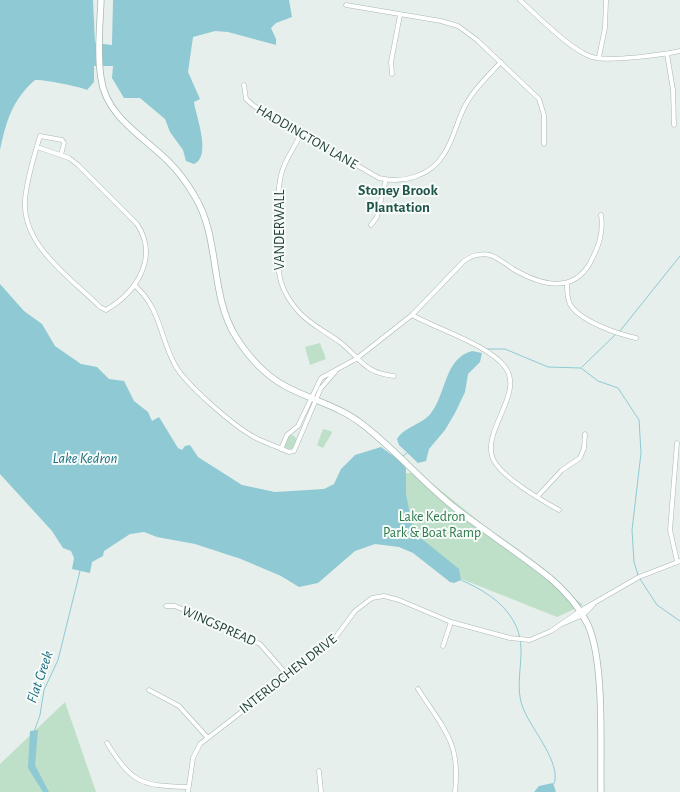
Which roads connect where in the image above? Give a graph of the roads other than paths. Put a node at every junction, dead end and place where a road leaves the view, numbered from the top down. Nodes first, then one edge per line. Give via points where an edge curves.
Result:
1 (101, 0) edge
2 (520, 0) edge
3 (606, 0) edge
4 (346, 5) dead end
5 (400, 15) junction
6 (680, 51) edge
7 (667, 54) junction
8 (599, 57) junction
9 (501, 62) junction
10 (392, 74) dead end
11 (244, 85) dead end
12 (674, 126) dead end
13 (301, 134) junction
14 (544, 144) dead end
15 (37, 147) junction
16 (61, 155) junction
17 (386, 180) junction
18 (601, 215) dead end
19 (371, 225) dead end
20 (567, 284) junction
21 (134, 285) junction
22 (412, 315) junction
23 (636, 338) dead end
24 (356, 359) junction
25 (394, 376) dead end
26 (313, 398) junction
27 (296, 429) junction
28 (302, 432) junction
29 (585, 434) dead end
30 (677, 443) dead end
31 (281, 449) junction
32 (537, 497) junction
33 (559, 510) dead end
34 (679, 561) edge
35 (166, 606) dead end
36 (581, 613) junction
37 (451, 622) junction
38 (443, 646) dead end
39 (288, 676) junction
40 (418, 689) dead end
41 (149, 690) dead end
42 (207, 737) junction
43 (107, 743) dead end
44 (319, 771) dead end
45 (188, 786) junction
46 (188, 792) edge
47 (321, 792) edge
48 (455, 792) edge
49 (601, 792) edge

1 - 26 street via 100,69 108,99 117,115 169,162 198,202 208,228 221,303 236,338 267,373
2 - 8 street via 560,36
3 - 8 street
4 - 5 street
5 - 9 street via 458,26
5 - 10 street via 391,62
6 - 7 street
7 - 8 street
7 - 12 street
9 - 14 street via 540,99 544,114
9 - 17 street, HADDINGTON LANE via 469,99 445,153 437,163 413,178
11 - 13 street, HADDINGTON LANE via 244,94 254,106
13 - 17 street, HADDINGTON LANE
13 - 24 street, VANDERWALL via 286,162 280,184 278,255 281,281 298,311 343,344
15 - 16 street
15 - 16 street via 40,136 62,140
15 - 21 street via 25,201 32,233 43,251 104,310
16 - 21 street via 78,165 143,233 147,259
17 - 19 street via 377,218
18 - 20 street via 597,250 581,276
20 - 22 street via 530,278 493,256 477,255 464,261
20 - 23 street via 571,306 582,315 614,332
21 - 31 street via 149,299 175,365 185,379 246,432
22 - 24 street
22 - 32 street via 503,364 510,378 510,390 491,441 494,461
24 - 25 street, VANDERWALL via 371,371
24 - 26 street via 336,370
26 - 27 street
26 - 28 street
26 - 36 street via 362,423 455,508 564,590
27 - 28 street
27 - 31 street via 287,435
28 - 31 street via 294,451
29 - 32 street via 580,458 562,470
30 - 34 street via 670,530
32 - 33 street
34 - 36 street via 642,576
35 - 39 street, WINGSPREAD via 175,606 260,644
36 - 37 street, INTERLOCHEN DRIVE via 542,636 520,640
36 - 49 street via 593,641 598,674
37 - 38 street
37 - 39 street, INTERLOCHEN DRIVE via 399,600 384,596 372,598 355,611 332,642
39 - 42 street, INTERLOCHEN DRIVE
40 - 48 street via 448,733 457,767
41 - 42 street via 179,706
42 - 45 street, INTERLOCHEN DRIVE via 194,753
43 - 45 street via 124,769 143,782
44 - 47 street
45 - 46 street, INTERLOCHEN DRIVE

